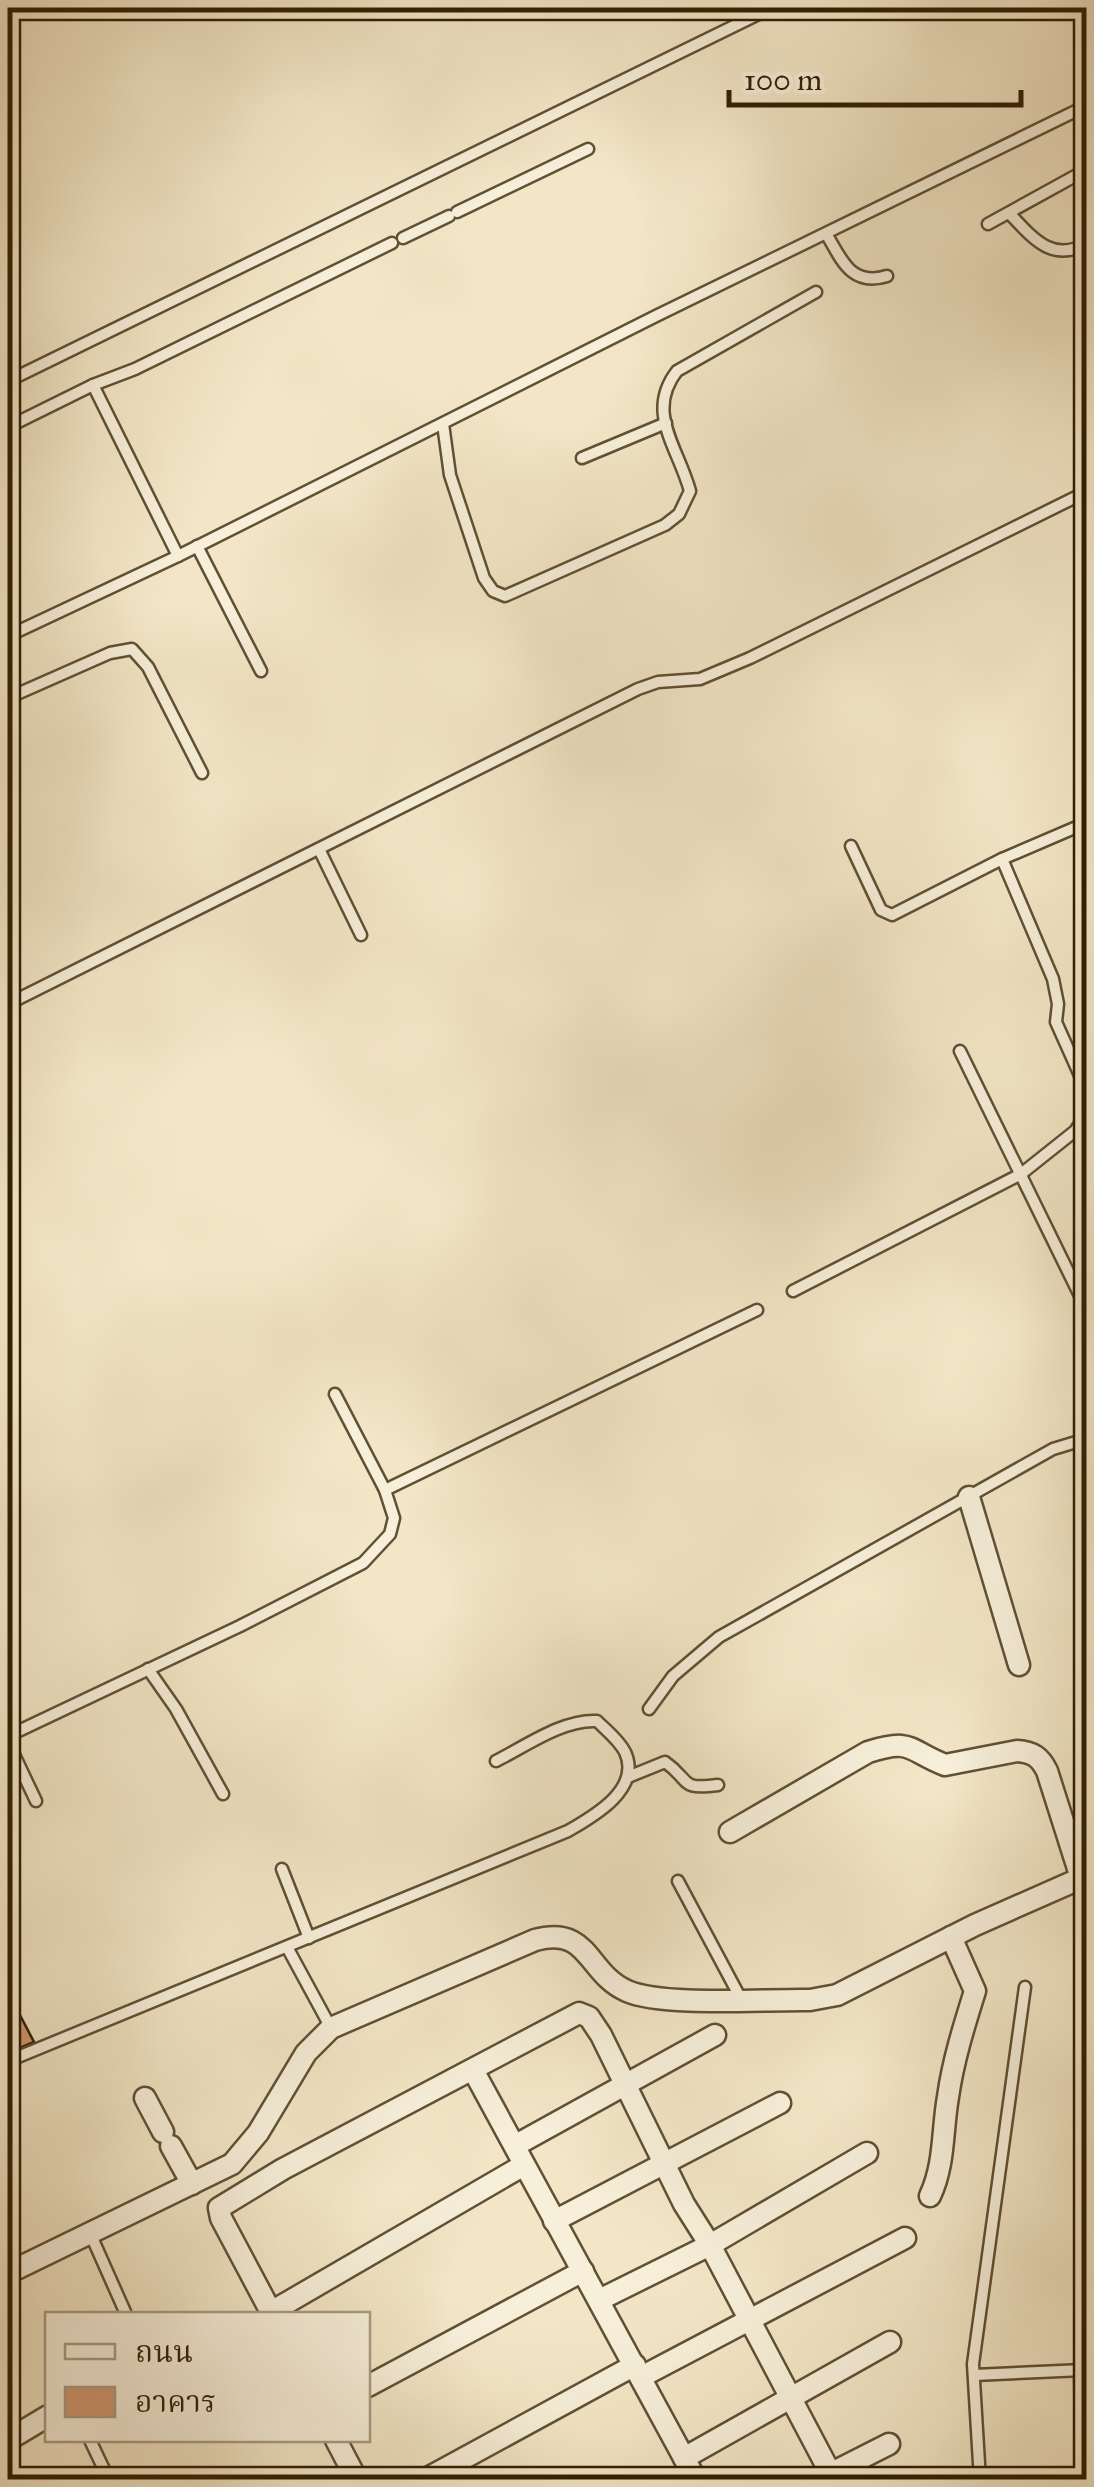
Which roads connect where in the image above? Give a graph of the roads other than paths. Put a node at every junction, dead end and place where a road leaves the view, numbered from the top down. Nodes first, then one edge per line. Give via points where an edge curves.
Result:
1 (771, 8) edge
2 (1086, 106) edge
3 (588, 150) dead end
4 (1086, 170) edge
5 (1009, 213) junction
6 (988, 224) dead end
7 (827, 235) junction
8 (1086, 244) edge
9 (887, 276) dead end
10 (816, 292) dead end
11 (8, 381) edge
12 (93, 385) junction
13 (666, 423) junction
14 (443, 424) junction
15 (8, 427) edge
16 (582, 458) dead end
17 (1086, 492) edge
18 (197, 546) junction
19 (178, 556) junction
20 (8, 636) edge
21 (261, 671) dead end
22 (8, 698) edge
23 (202, 773) dead end
24 (1086, 823) edge
25 (851, 846) dead end
26 (319, 849) junction
27 (1002, 859) junction
28 (361, 935) dead end
29 (8, 1004) edge
30 (960, 1051) dead end
31 (1086, 1088) edge
32 (1086, 1115) edge
33 (1022, 1174) junction
34 (793, 1292) dead end
35 (1086, 1308) edge
36 (757, 1310) dead end
37 (335, 1394) dead end
38 (1086, 1439) edge
39 (385, 1490) junction
40 (969, 1497) junction
41 (1019, 1665) dead end
42 (148, 1669) junction
43 (649, 1709) dead end
44 (8, 1739) edge
45 (496, 1761) dead end
46 (628, 1777) junction
47 (718, 1786) dead end
48 (222, 1794) dead end
49 (36, 1801) dead end
50 (730, 1832) dead end
51 (282, 1869) dead end
52 (1084, 1877) edge
53 (678, 1881) dead end
54 (309, 1938) junction
55 (951, 1938) junction
56 (287, 1947) junction
57 (1025, 1987) dead end
58 (741, 1999) junction
59 (331, 2028) junction
60 (715, 2034) dead end
61 (8, 2060) edge
62 (473, 2070) junction
63 (626, 2084) junction
64 (145, 2098) dead end
65 (780, 2104) dead end
66 (867, 2152) dead end
67 (520, 2155) junction
68 (664, 2164) junction
69 (192, 2184) junction
70 (930, 2196) dead end
71 (554, 2221) junction
72 (90, 2232) junction
73 (904, 2238) dead end
74 (710, 2245) junction
75 (584, 2271) junction
76 (8, 2273) edge
77 (598, 2300) junction
78 (125, 2312) edge
79 (270, 2312) edge
80 (274, 2312) edge
81 (750, 2318) junction
82 (1086, 2324) edge
83 (890, 2342) dead end
84 (1083, 2370) edge
85 (638, 2371) junction
86 (974, 2375) junction
87 (370, 2385) edge
88 (789, 2397) junction
89 (45, 2418) edge
90 (8, 2440) edge
91 (91, 2442) edge
92 (337, 2442) edge
93 (889, 2444) dead end
94 (686, 2472) edge
95 (828, 2477) edge
96 (109, 2480) edge
97 (357, 2480) edge
98 (424, 2480) edge
99 (980, 2480) edge
100 (1083, 2480) edge

1 - 11 lane
2 - 7 lane
3 - 12 lane
4 - 5 lane
5 - 6 lane
5 - 8 lane via 1043,248 1059,252
7 - 9 lane via 858,277
7 - 14 lane
10 - 13 lane via 677,371 662,396
12 - 15 lane
12 - 19 lane
13 - 14 lane via 690,491 679,514 505,596 484,578 450,475
13 - 16 lane
14 - 18 lane
17 - 26 lane via 733,665 700,679 638,689
18 - 19 lane
18 - 21 lane
19 - 20 lane
22 - 23 lane via 110,652 132,649 148,667
24 - 27 lane
25 - 27 lane via 881,910 892,915
26 - 28 lane
26 - 29 lane
27 - 31 lane via 1053,979 1056,1022
30 - 33 lane
32 - 33 lane
33 - 34 lane
33 - 35 lane
36 - 39 lane
37 - 39 lane
38 - 40 lane via 1053,1449
39 - 42 lane via 394,1518 390,1534 364,1562
40 - 41 street
40 - 43 lane via 720,1638 673,1676
42 - 44 lane
42 - 48 lane
44 - 49 lane
45 - 46 lane via 582,1720 597,1721 626,1754
46 - 47 lane via 665,1762 686,1786
46 - 54 lane via 606,1807 568,1832
50 - 52 street via 893,1744 945,1764 1029,1752 1041,1759
51 - 54 lane
52 - 55 street
53 - 58 lane
54 - 56 lane
55 - 58 street via 837,1995
55 - 70 street via 975,1991 955,2058 942,2158
56 - 59 lane
56 - 61 lane
57 - 86 lane
58 - 59 street via 644,1998 612,1984 584,1948 554,1934
59 - 69 street via 306,2053 232,2164
60 - 63 street
62 - 63 street via 579,2013 601,2035
62 - 67 street
62 - 79 street via 219,2208
63 - 67 street
63 - 68 street
64 - 69 street
65 - 68 street
66 - 74 street
67 - 71 street
67 - 80 street
68 - 71 street
68 - 74 street
69 - 72 street
71 - 75 street
72 - 76 street
72 - 78 lane
73 - 81 street
74 - 77 street
74 - 81 street
75 - 77 street
75 - 87 street
77 - 85 street
81 - 85 street
81 - 88 street
82 - 84 lane
83 - 88 street
84 - 86 lane
84 - 100 lane
85 - 94 street
85 - 98 street
86 - 99 lane
88 - 94 street
88 - 95 street
89 - 90 street
91 - 96 lane
92 - 97 street
93 - 95 street

